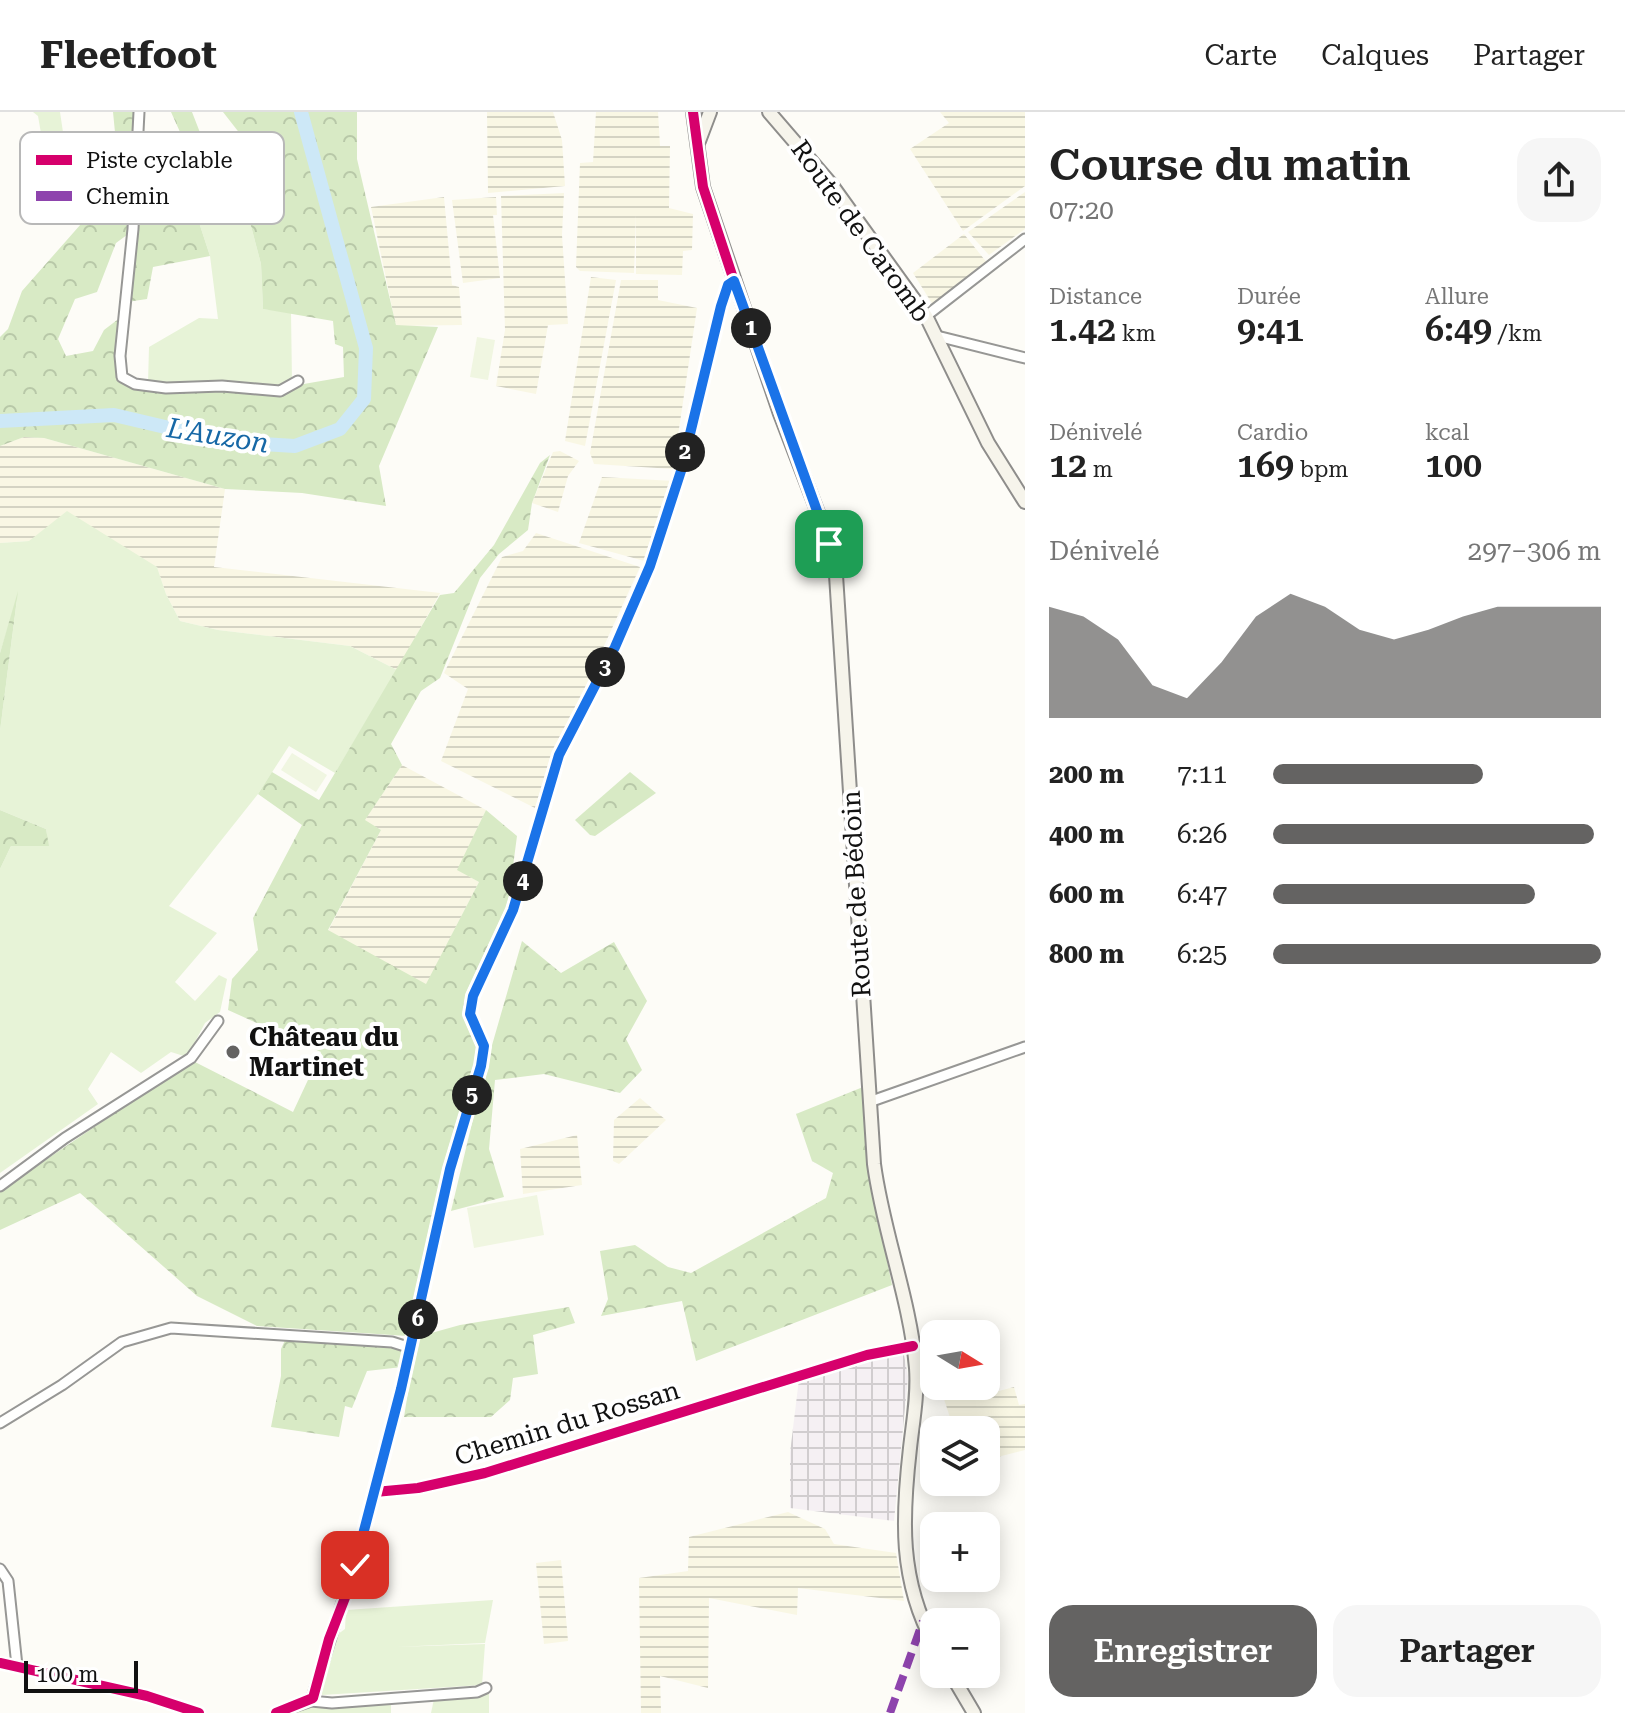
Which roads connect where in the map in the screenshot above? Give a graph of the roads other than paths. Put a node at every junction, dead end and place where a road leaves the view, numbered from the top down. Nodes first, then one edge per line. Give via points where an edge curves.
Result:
1 (139, 112) edge
2 (693, 112) edge
3 (710, 112) edge
4 (761, 112) edge
5 (769, 112) edge
6 (786, 130) junction
7 (138, 132) edge
8 (697, 156) junction
9 (133, 224) edge
10 (1025, 239) edge
11 (734, 281) junction
12 (926, 316) junction
13 (937, 336) junction
14 (1025, 358) edge
15 (298, 381) dead end
16 (1025, 502) edge
17 (218, 1021) dead end
18 (1025, 1047) edge
19 (869, 1102) junction
20 (0, 1186) edge
21 (913, 1346) junction
22 (411, 1348) junction
23 (0, 1423) edge
24 (375, 1492) junction
25 (0, 1569) edge
26 (920, 1612) edge
27 (0, 1663) edge
28 (17, 1666) junction
29 (486, 1688) dead end
30 (959, 1688) edge
31 (311, 1701) junction
32 (199, 1713) edge
33 (276, 1713) edge
34 (974, 1713) edge

1 - 7 street
2 - 8 main road, Route de Bédoin
3 - 8 main road
4 - 6 main road
5 - 6 main road
6 - 12 main road, Route de Caromb via 846,203
8 - 11 main road, Route de Bédoin
9 - 15 street via 122,377 166,388 280,391
10 - 12 street
11 - 19 main road, Route de Bédoin via 833,561
11 - 22 street via 721,306 681,471 650,566 559,755 513,910 473,996 470,1014 484,1046 481,1066 450,1169
12 - 13 main road, Route de Caromb
13 - 14 street
13 - 16 main road, Route de Caromb via 988,443
17 - 20 street via 191,1058
18 - 19 street
19 - 21 main road, Route de Bédoin via 880,1209
21 - 24 street, Chemin du Rossan via 867,1355 485,1473
21 - 26 main road, Route de Bédoin via 917,1384 903,1550
22 - 23 street via 392,1342 171,1328 122,1342
22 - 24 street
24 - 31 street
25 - 28 street via 8,1581
27 - 28 street
28 - 32 street
29 - 31 street
30 - 34 main road
31 - 33 street

